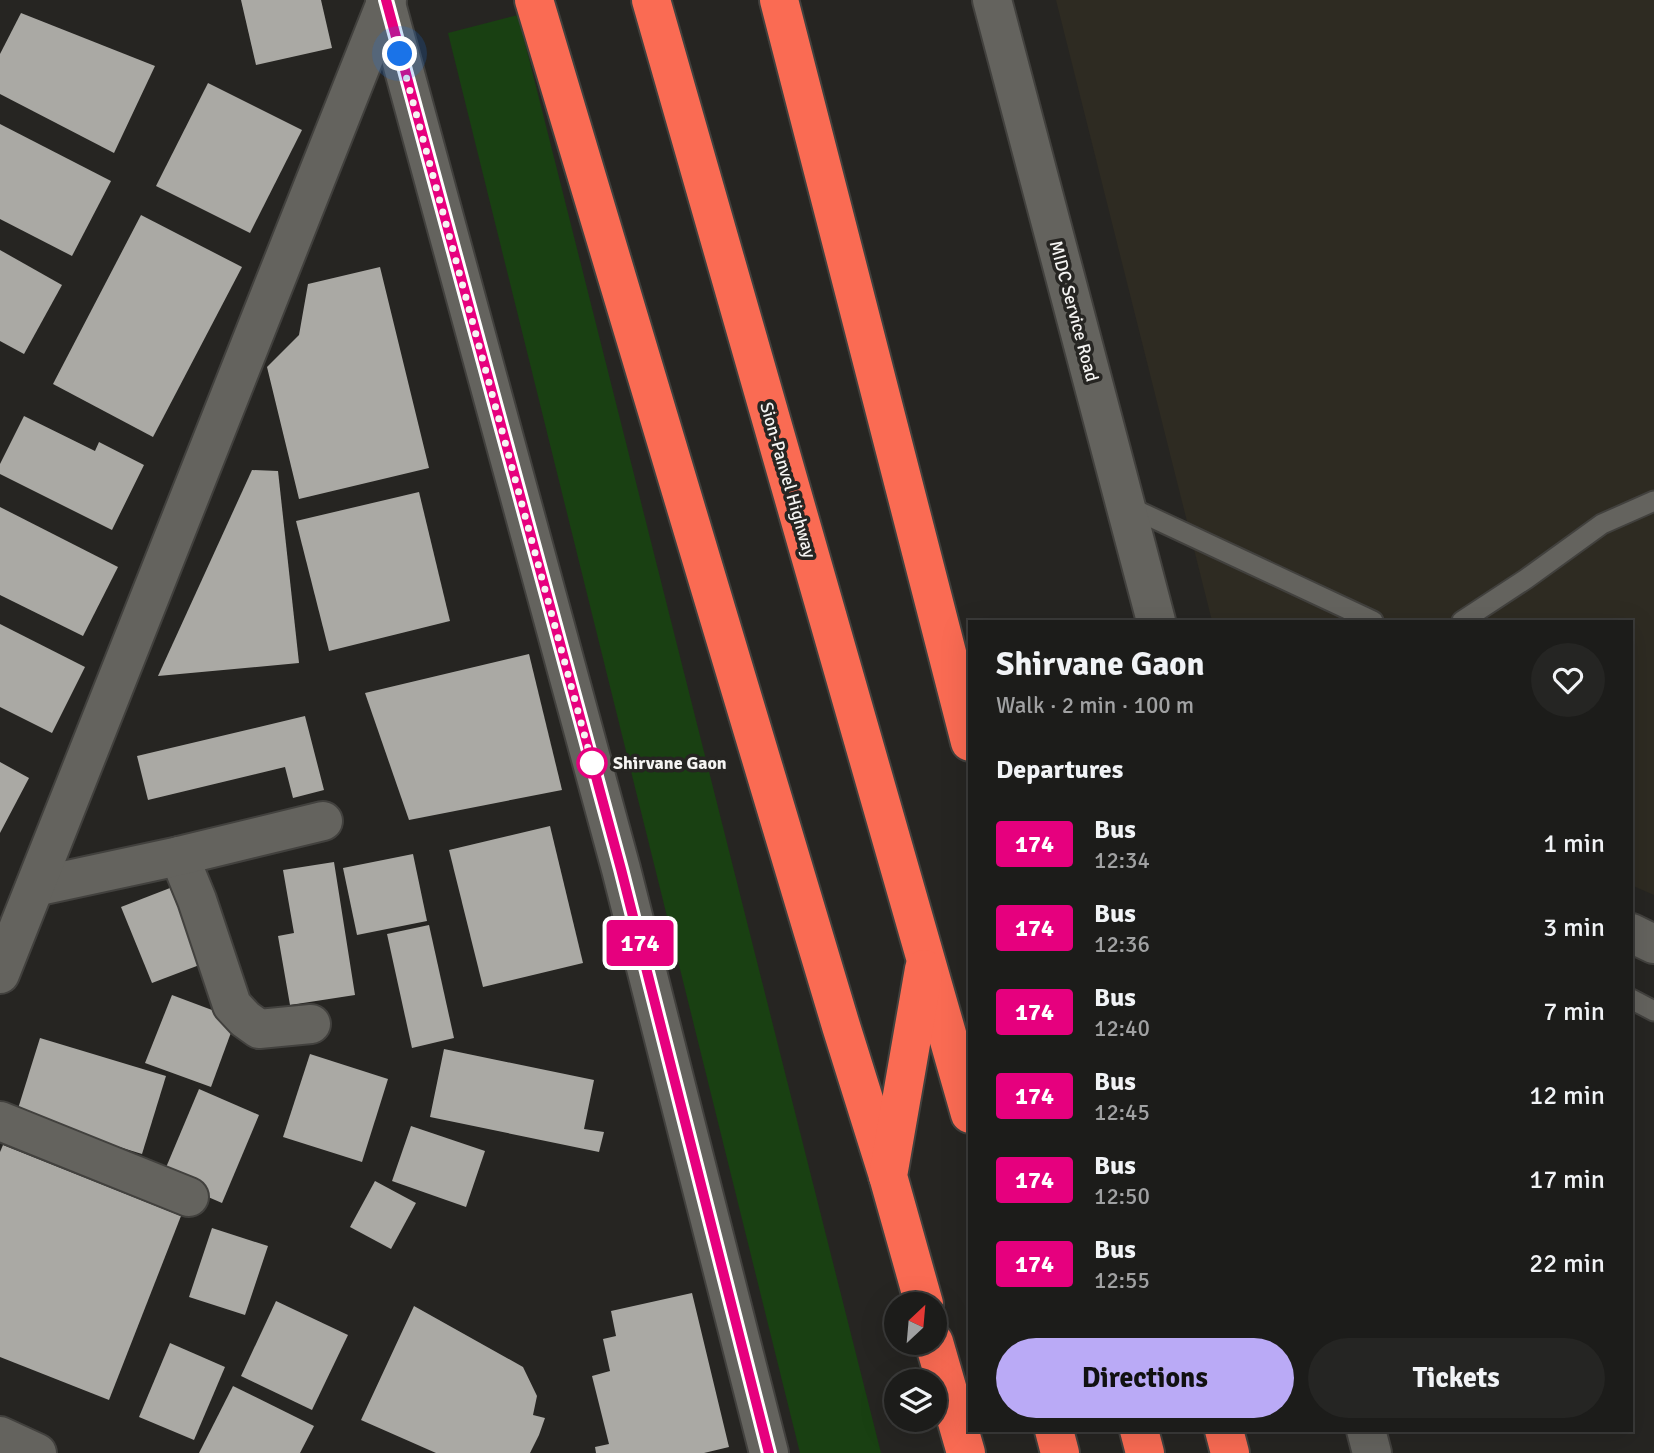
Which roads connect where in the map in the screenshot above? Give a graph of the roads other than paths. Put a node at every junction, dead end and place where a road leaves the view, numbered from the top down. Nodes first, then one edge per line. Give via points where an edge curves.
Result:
1 (387, 0) edge
2 (534, 0) edge
3 (650, 0) edge
4 (779, 0) edge
5 (992, 0) edge
6 (1654, 501) edge
7 (1125, 505) junction
8 (1156, 620) edge
9 (1371, 620) edge
10 (1464, 620) edge
11 (968, 734) edge
12 (323, 821) dead end
13 (180, 856) junction
14 (35, 887) junction
15 (1633, 934) edge
16 (1654, 944) edge
17 (925, 960) junction
18 (0, 974) edge
19 (1633, 1000) edge
20 (1654, 1011) edge
21 (311, 1024) dead end
22 (968, 1108) edge
23 (0, 1121) edge
24 (888, 1176) junction
25 (189, 1197) dead end
26 (921, 1292) edge
27 (938, 1355) edge
28 (1055, 1432) edge
29 (1140, 1432) edge
30 (1225, 1432) edge
31 (1367, 1432) edge
32 (0, 1436) edge
33 (37, 1453) edge
34 (769, 1453) edge
35 (965, 1453) edge
36 (1060, 1453) edge
37 (1145, 1453) edge
38 (1230, 1453) edge
39 (1372, 1453) edge

1 - 14 street
1 - 34 street via 621,869
2 - 24 highway
3 - 17 highway, Sion-Panvel Highway
4 - 11 highway
5 - 7 street, MIDC Service Road
6 - 10 lane via 1602,524
7 - 8 street, MIDC Service Road
7 - 9 lane
12 - 13 street
13 - 14 street
13 - 21 street via 232,1004 258,1029
14 - 18 street
15 - 16 street
17 - 22 highway, Sion-Panvel Highway
17 - 24 highway
19 - 20 lane
23 - 25 street
24 - 26 highway
27 - 35 highway
28 - 36 highway
29 - 37 highway
30 - 38 highway
31 - 39 street
32 - 33 street

